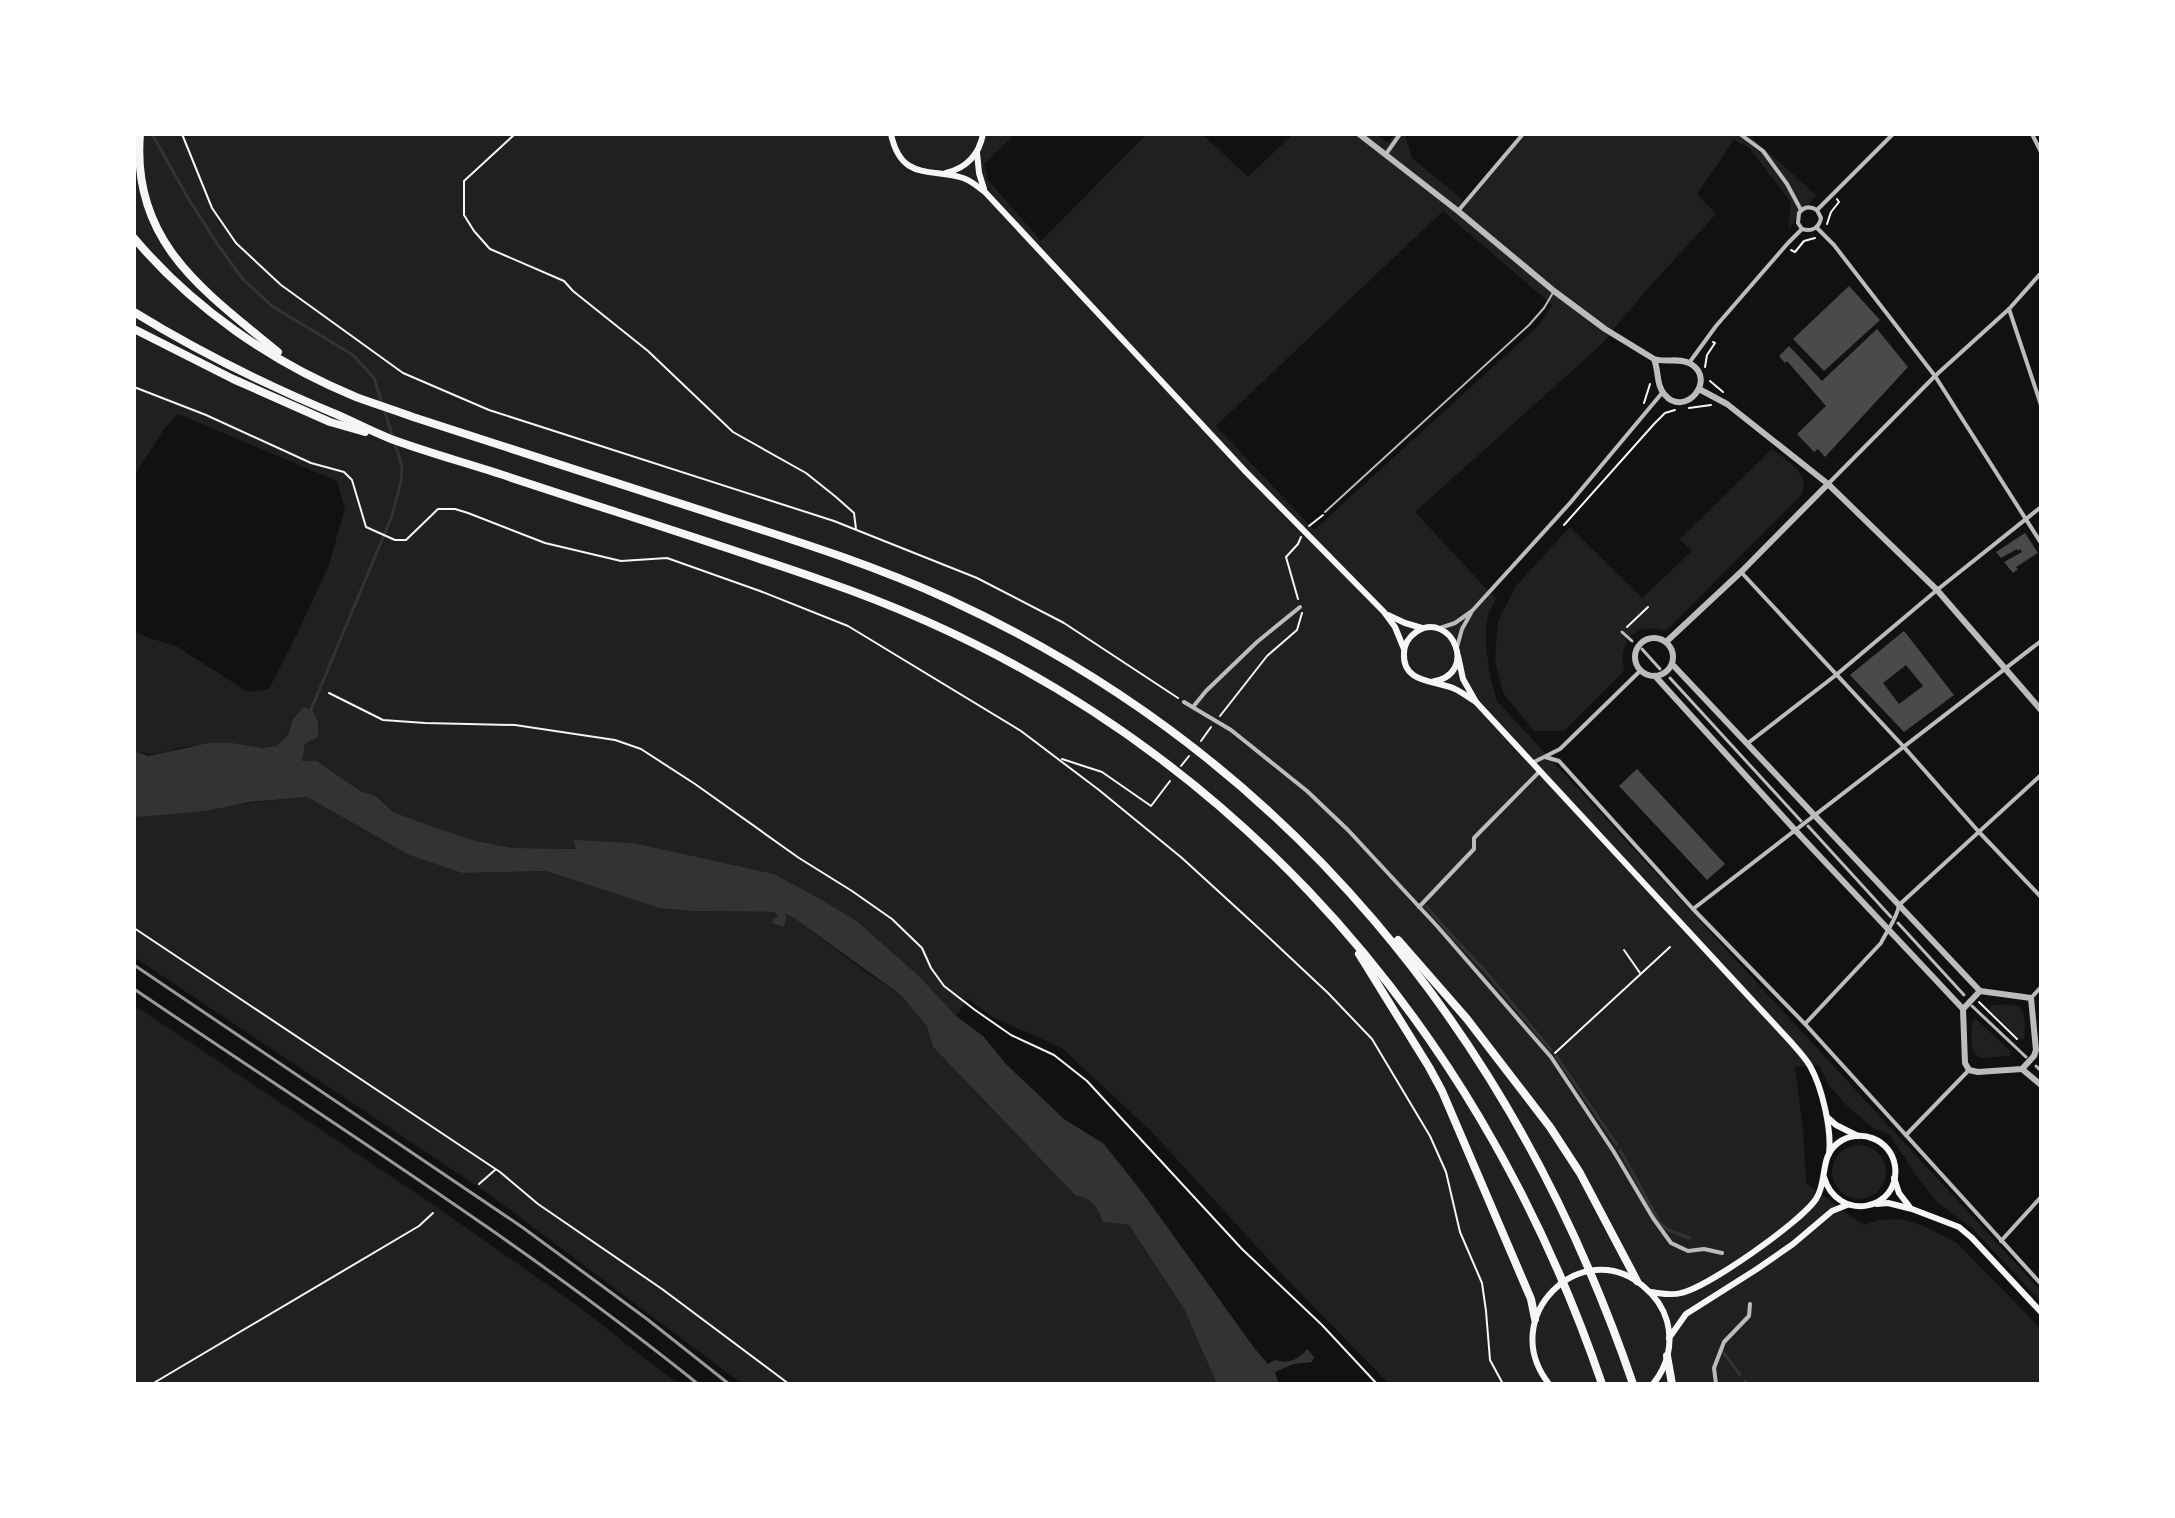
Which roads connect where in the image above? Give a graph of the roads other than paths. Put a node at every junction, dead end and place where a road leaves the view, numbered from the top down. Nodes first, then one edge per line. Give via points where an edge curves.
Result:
1 (140, 134) edge
2 (891, 134) edge
3 (983, 134) edge
4 (1359, 134) edge
5 (1400, 134) edge
6 (1523, 134) edge
7 (1740, 134) edge
8 (1893, 134) edge
9 (2032, 134) edge
10 (2041, 152) edge
11 (976, 153) junction
12 (1386, 154) junction
13 (942, 174) junction
14 (985, 192) junction
15 (1801, 210) junction
16 (1817, 210) junction
17 (1458, 211) junction
18 (1817, 228) junction
19 (1802, 229) junction
20 (134, 238) edge
21 (2041, 273) edge
22 (1554, 291) junction
23 (2009, 309) junction
24 (134, 312) edge
25 (134, 329) edge
26 (1654, 359) junction
27 (1674, 362) junction
28 (1689, 363) junction
29 (297, 369) junction
30 (1935, 376) junction
31 (1660, 377) junction
32 (1699, 389) junction
33 (1662, 393) junction
34 (2041, 405) edge
35 (389, 438) junction
36 (1828, 484) junction
37 (2041, 507) edge
38 (1325, 512) road end
39 (2027, 519) junction
40 (2041, 543) edge
41 (1741, 572) junction
42 (1937, 590) junction
43 (1300, 607) dead end
44 (1472, 611) junction
45 (1384, 612) junction
46 (1426, 628) junction
47 (1438, 629) junction
48 (1623, 630) road end
49 (1632, 641) dead end
50 (2041, 641) edge
51 (1666, 642) junction
52 (1457, 647) junction
53 (1404, 649) junction
54 (1642, 649) dead end
55 (1458, 656) junction
56 (1672, 664) junction
57 (1660, 669) dead end
58 (2004, 669) junction
59 (1640, 671) junction
60 (1836, 675) junction
61 (1655, 676) junction
62 (1670, 678) dead end
63 (1431, 682) junction
64 (1184, 702) road end
65 (1476, 702) junction
66 (1193, 707) junction
67 (2041, 710) edge
68 (1747, 745) junction
69 (1903, 746) junction
70 (1560, 749) junction
71 (1545, 757) junction
72 (1559, 761) junction
73 (1532, 763) junction
74 (1540, 771) junction
75 (2041, 775) edge
76 (1814, 815) junction
77 (1801, 821) dead end
78 (1808, 826) dead end
79 (1795, 830) junction
80 (1979, 832) junction
81 (2041, 897) edge
82 (1899, 905) junction
83 (1363, 906) junction
84 (1419, 907) junction
85 (1693, 909) junction
86 (1891, 917) dead end
87 (1339, 923) junction
88 (1898, 923) dead end
89 (1888, 928) junction
90 (2041, 987) edge
91 (1980, 991) junction
92 (1964, 995) dead end
93 (2031, 998) junction
94 (1972, 1006) dead end
95 (1963, 1009) junction
96 (1805, 1024) junction
97 (2034, 1055) edge
98 (2036, 1066) dead end
99 (2022, 1069) junction
100 (1969, 1070) junction
101 (2041, 1071) edge
102 (2041, 1085) edge
103 (1827, 1117) junction
104 (1906, 1135) junction
105 (1859, 1136) junction
106 (1829, 1154) junction
107 (1824, 1177) junction
108 (1894, 1178) junction
109 (2041, 1197) edge
110 (1873, 1204) junction
111 (1849, 1205) junction
112 (1912, 1209) junction
113 (2001, 1241) junction
114 (1722, 1253) dead end
115 (1637, 1281) junction
116 (2041, 1284) edge
117 (1650, 1292) junction
118 (1750, 1304) dead end
119 (2041, 1312) edge
120 (1535, 1319) junction
121 (1669, 1338) junction
122 (1667, 1356) junction
123 (1549, 1384) edge
124 (1602, 1384) edge
125 (1633, 1384) edge
126 (1653, 1384) edge
127 (1672, 1384) edge
128 (1716, 1384) edge

1 - 29 highway via 145,193 172,253 205,291
2 - 13 main road via 897,152 910,166
3 - 11 main road
4 - 12 street
5 - 12 street
6 - 17 street
7 - 15 street via 1763,151
8 - 16 street
9 - 10 street
11 - 13 main road via 962,167
11 - 14 main road
12 - 17 street
13 - 14 main road via 970,181
14 - 45 main road
15 - 16 street
15 - 19 street via 1797,220
16 - 18 street
17 - 22 street
18 - 19 street
18 - 30 street
19 - 28 street
20 - 29 highway via 208,311
21 - 23 street
22 - 26 street
22 - 38 lane via 1529,325
23 - 30 street
23 - 34 street
24 - 35 highway via 234,369
25 - 35 highway via 330,422
26 - 27 street
26 - 31 street
27 - 28 street
27 - 31 street
28 - 32 street via 1700,376
29 - 83 highway via 413,417 843,557 999,624 1092,677 1205,757 1294,834
30 - 36 street
30 - 39 street
31 - 33 street
32 - 33 street via 1684,402
32 - 36 street via 1727,404
33 - 44 street
35 - 87 highway via 830,583 985,649 1104,718 1187,779
36 - 41 street
36 - 42 street
37 - 39 street
39 - 40 street
39 - 42 street
41 - 51 street
41 - 60 street
42 - 58 street
42 - 60 street
43 - 66 street
44 - 47 street
44 - 52 street
45 - 46 main road
45 - 53 main road
46 - 47 main road
46 - 53 main road via 1412,635
47 - 52 main road
48 - 49 street
50 - 58 street
51 - 56 street via 1673,652
51 - 59 street via 1655,637 1639,645 1634,657
52 - 55 main road
53 - 63 main road via 1410,672
54 - 57 street
55 - 63 main road via 1449,674
55 - 65 main road
56 - 61 street
56 - 68 street
58 - 67 street
58 - 69 street
59 - 61 street
59 - 70 street
60 - 68 street
60 - 69 street
61 - 79 street
62 - 77 street
63 - 65 main road
64 - 66 street
65 - 73 main road
66 - 84 street via 1231,730 1307,791
68 - 76 street
69 - 76 street
69 - 80 street
70 - 71 street
70 - 72 street
71 - 72 street
71 - 73 street
72 - 85 street
73 - 74 main road
74 - 84 street via 1474,838 1474,849
74 - 103 main road via 1802,1054
75 - 80 street
76 - 79 street
76 - 82 street
78 - 86 street
79 - 85 street
79 - 89 street
80 - 81 street
80 - 82 street
82 - 89 street
82 - 91 street
83 - 115 highway via 1438,984 1550,1127
83 - 125 highway via 1430,988 1514,1117 1584,1257
84 - 114 street via 1551,1057 1671,1243 1688,1251
85 - 96 street
87 - 120 highway via 1442,1091
87 - 124 highway via 1410,1010 1495,1143 1548,1248
88 - 92 street
89 - 95 street
89 - 96 street via 1881,943
90 - 93 street
91 - 93 street
91 - 95 street
93 - 97 street
94 - 97 street
95 - 100 street
96 - 104 street
97 - 99 street
98 - 101 street
99 - 100 street
99 - 102 street
100 - 104 street
103 - 105 main road
103 - 106 main road
104 - 113 street
105 - 106 main road via 1841,1141
105 - 108 main road via 1888,1149
106 - 107 main road
107 - 111 main road via 1833,1194
107 - 117 main road via 1810,1206 1749,1255 1686,1292
108 - 110 main road
108 - 112 main road
109 - 113 street
110 - 111 main road
110 - 112 main road
111 - 121 main road via 1832,1211 1793,1244 1693,1309
112 - 119 main road via 1966,1232
113 - 116 street
115 - 117 main road
115 - 120 main road via 1608,1271 1574,1276 1549,1295
117 - 121 main road via 1663,1311
118 - 128 street via 1749,1316 1724,1342 1714,1368
120 - 123 main road via 1534,1351
121 - 122 main road
122 - 126 main road
122 - 127 highway

